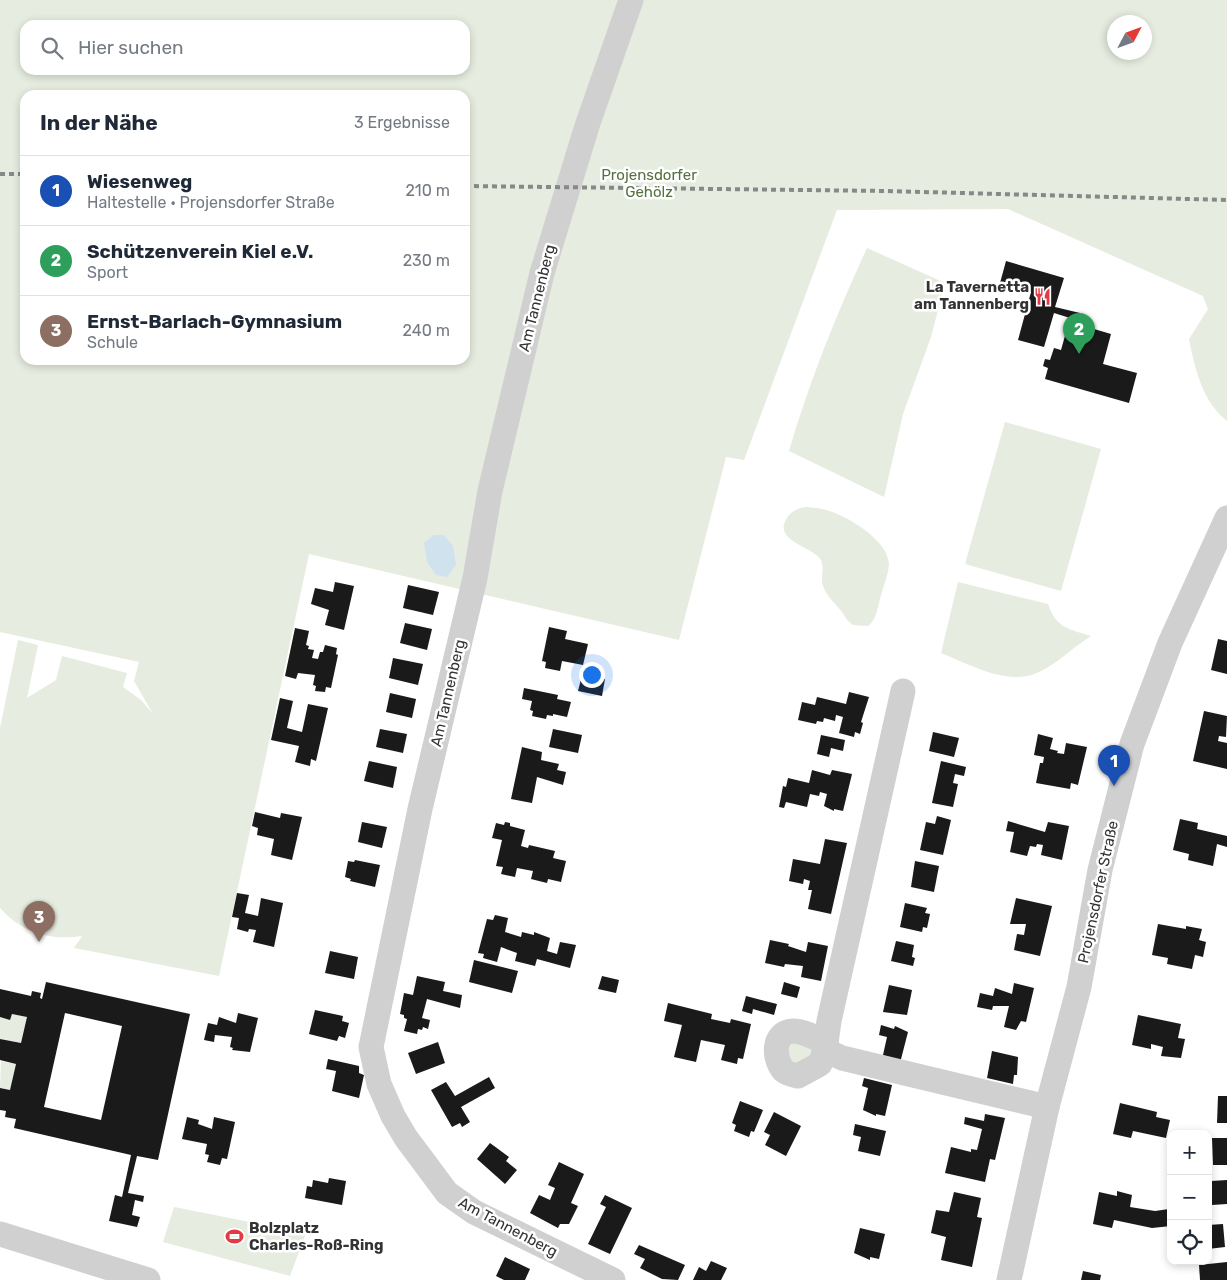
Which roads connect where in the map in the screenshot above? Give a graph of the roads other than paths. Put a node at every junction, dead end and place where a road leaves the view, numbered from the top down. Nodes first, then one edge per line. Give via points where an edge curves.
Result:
1 (631, 0) edge
2 (1227, 518) edge
3 (903, 691) dead end
4 (1047, 1107) junction
5 (0, 1234) edge
6 (148, 1280) edge
7 (613, 1280) edge
8 (1009, 1280) edge

1 - 7 street, Am Tannenberg via 587,126 542,273 490,491 475,578 420,809 371,1047 379,1084 393,1116 447,1193 474,1212
2 - 4 street, Projensdorfer Straße via 1163,660 1132,744 1100,870 1078,987
3 - 4 street via 825,1046 842,1058
4 - 8 street, Projensdorfer Straße
5 - 6 street

